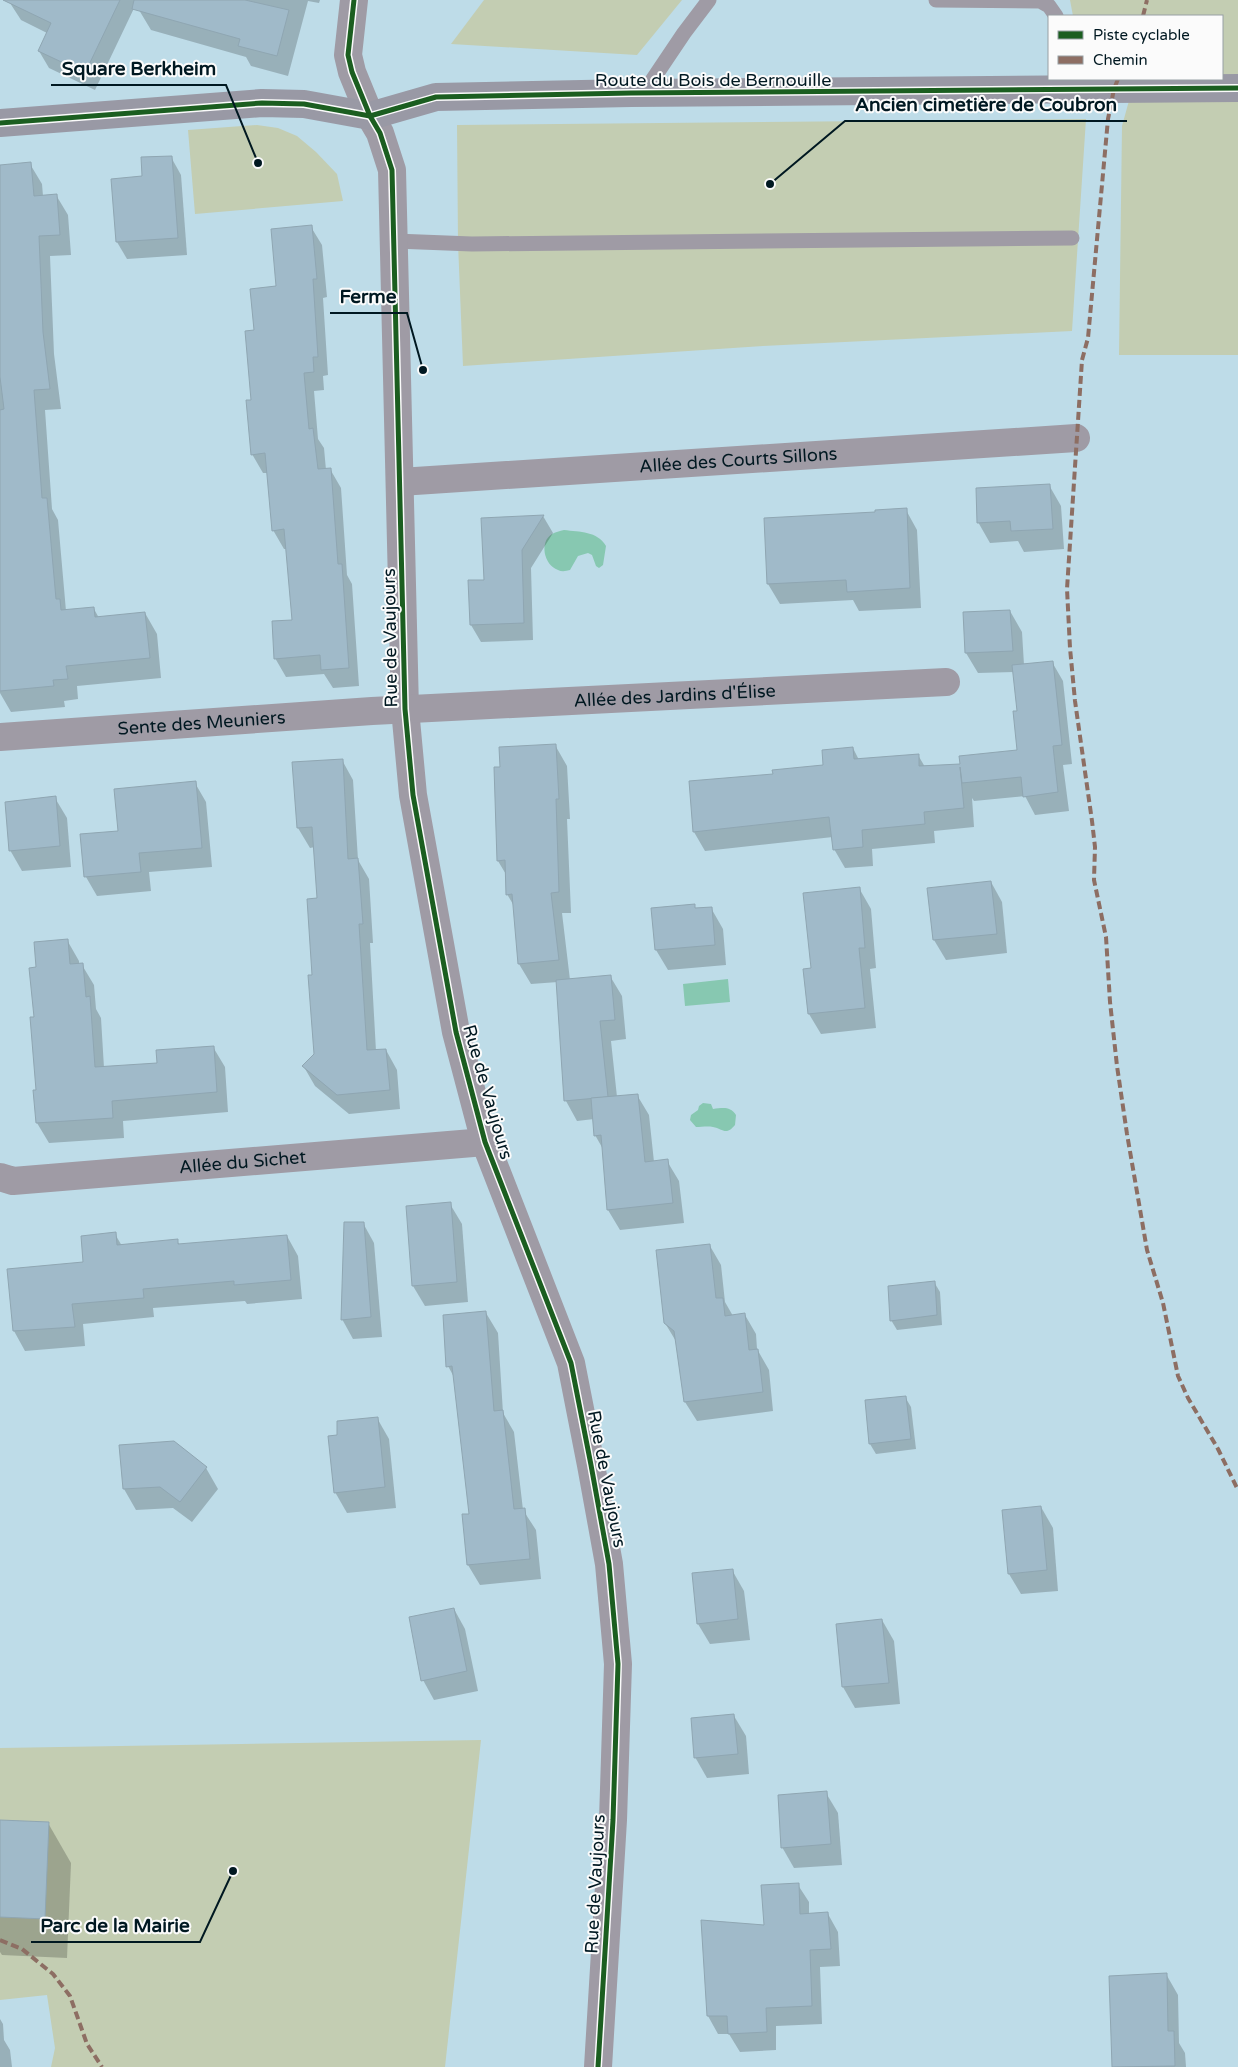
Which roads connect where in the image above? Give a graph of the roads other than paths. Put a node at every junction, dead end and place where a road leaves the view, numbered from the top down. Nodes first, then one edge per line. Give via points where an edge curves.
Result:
1 (354, 0) edge
2 (709, 0) edge
3 (936, 0) edge
4 (1055, 15) edge
5 (1061, 85) edge
6 (1238, 88) edge
7 (642, 94) junction
8 (370, 116) junction
9 (0, 123) edge
10 (1072, 238) dead end
11 (395, 241) junction
12 (1076, 438) dead end
13 (400, 482) junction
14 (946, 682) dead end
15 (405, 710) junction
16 (0, 737) edge
17 (486, 1142) junction
18 (0, 1177) edge
19 (598, 2067) edge

1 - 8 street, Rue de Vaujours via 348,55
2 - 7 lane
3 - 4 lane via 1040,1
5 - 6 street, Route du Bois de Bernouille
5 - 7 street, Route du Bois de Bernouille
7 - 8 street, Route du Bois de Bernouille via 436,97
8 - 9 street via 304,104 262,103
8 - 11 street, Rue de Vaujours via 380,133 392,170
10 - 11 lane via 472,244
11 - 13 street, Rue de Vaujours
12 - 13 street, Allée des Courts Sillons
13 - 15 street, Rue de Vaujours
14 - 15 street, Allée des Jardins d'Élise
15 - 16 street, Sente des Meuniers
15 - 17 street, Rue de Vaujours via 413,795 456,1032
17 - 18 street, Allée du Sichet via 13,1181
17 - 19 street, Rue de Vaujours via 570,1363 609,1564 618,1664 613,1820

